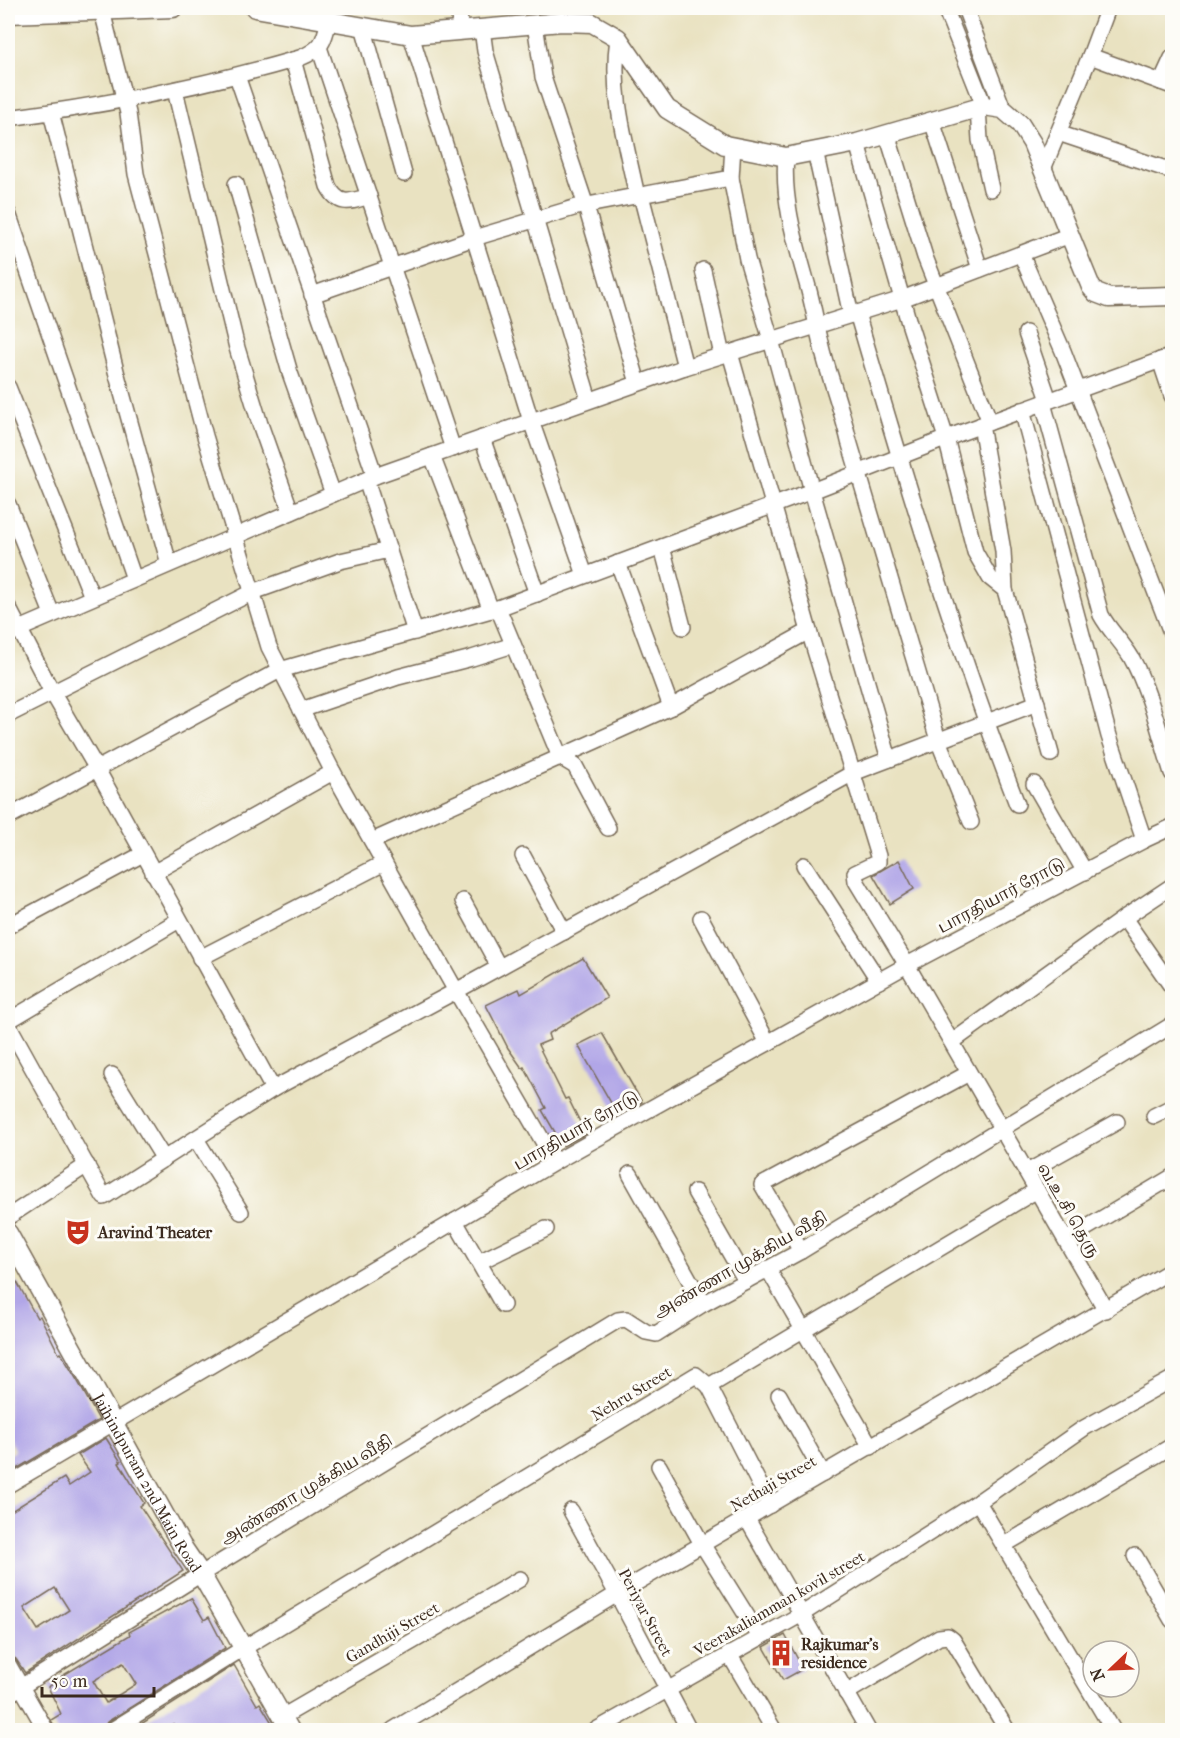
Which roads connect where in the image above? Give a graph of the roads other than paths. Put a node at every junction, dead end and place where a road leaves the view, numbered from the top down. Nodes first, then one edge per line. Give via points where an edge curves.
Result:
1 (173, 8) edge
2 (255, 8) edge
3 (460, 8) edge
4 (945, 8) edge
5 (965, 8) edge
6 (1108, 8) edge
7 (102, 10) junction
8 (8, 14) edge
9 (329, 20) junction
10 (363, 26) junction
11 (459, 31) junction
12 (537, 38) junction
13 (618, 38) junction
14 (484, 40) junction
15 (414, 44) junction
16 (322, 56) junction
17 (1090, 56) junction
18 (1173, 58) edge
19 (295, 65) junction
20 (239, 80) junction
21 (1167, 84) edge
22 (177, 97) junction
23 (126, 107) junction
24 (981, 107) junction
25 (1003, 109) junction
26 (52, 117) junction
27 (8, 118) edge
28 (935, 133) junction
29 (1058, 133) junction
30 (891, 147) junction
31 (815, 151) junction
32 (732, 153) junction
33 (861, 156) junction
34 (785, 169) junction
35 (1043, 169) junction
36 (1173, 171) edge
37 (404, 174) dead end
38 (731, 178) junction
39 (236, 184) dead end
40 (991, 189) dead end
41 (639, 195) junction
42 (369, 196) junction
43 (585, 205) junction
44 (8, 213) edge
45 (536, 219) junction
46 (474, 238) junction
47 (1062, 240) junction
48 (1021, 254) junction
49 (393, 267) junction
50 (980, 269) junction
51 (703, 270) dead end
52 (936, 286) junction
53 (312, 295) junction
54 (1173, 296) edge
55 (902, 298) junction
56 (854, 314) junction
57 (818, 325) junction
58 (1026, 333) dead end
59 (771, 339) junction
60 (726, 354) junction
61 (1166, 358) edge
62 (685, 367) junction
63 (638, 383) junction
64 (8, 387) edge
65 (1077, 390) junction
66 (1173, 396) edge
67 (589, 400) junction
68 (1046, 401) junction
69 (1022, 410) junction
70 (531, 421) junction
71 (986, 423) junction
72 (482, 438) junction
73 (946, 438) junction
74 (453, 448) junction
75 (432, 456) junction
76 (899, 457) junction
77 (858, 473) junction
78 (370, 478) junction
79 (812, 492) junction
80 (333, 494) junction
81 (8, 504) edge
82 (772, 506) junction
83 (291, 512) junction
84 (235, 536) junction
85 (662, 547) junction
86 (389, 550) junction
87 (618, 563) junction
88 (169, 564) junction
89 (585, 575) junction
90 (134, 579) junction
91 (1005, 590) junction
92 (253, 592) junction
93 (537, 594) junction
94 (92, 597) junction
95 (8, 607) edge
96 (494, 609) junction
97 (52, 614) junction
98 (683, 627) dead end
99 (13, 631) edge
100 (809, 631) junction
101 (415, 632) junction
102 (1173, 635) edge
103 (513, 645) junction
104 (280, 670) junction
105 (52, 692) junction
106 (1036, 703) junction
107 (671, 707) junction
108 (301, 710) junction
109 (8, 715) edge
110 (985, 722) junction
111 (938, 740) junction
112 (1052, 754) dead end
113 (560, 757) junction
114 (890, 759) junction
115 (97, 769) junction
116 (333, 772) junction
117 (1173, 772) edge
118 (853, 773) junction
119 (1034, 784) dead end
120 (1017, 804) dead end
121 (8, 817) edge
122 (971, 822) dead end
123 (1173, 827) edge
124 (608, 828) dead end
125 (1144, 840) junction
126 (372, 841) junction
127 (143, 854) junction
128 (523, 856) dead end
129 (384, 863) junction
130 (804, 866) dead end
131 (1085, 872) junction
132 (153, 873) junction
133 (1173, 886) edge
134 (463, 901) dead end
135 (701, 918) dead end
136 (1124, 918) junction
137 (179, 920) junction
138 (8, 926) edge
139 (564, 932) junction
140 (200, 958) junction
141 (908, 965) junction
142 (499, 967) junction
143 (879, 981) junction
144 (1173, 987) edge
145 (456, 992) junction
146 (8, 1022) edge
147 (1173, 1025) edge
148 (952, 1042) junction
149 (768, 1043) junction
150 (969, 1072) junction
151 (112, 1076) dead end
152 (273, 1089) junction
153 (1173, 1107) edge
154 (1154, 1116) dead end
155 (1116, 1122) dead end
156 (1001, 1128) junction
157 (195, 1139) junction
158 (164, 1159) junction
159 (555, 1162) junction
160 (87, 1165) junction
161 (1027, 1172) junction
162 (630, 1174) dead end
163 (1173, 1177) edge
164 (1037, 1190) junction
165 (694, 1192) dead end
166 (241, 1212) dead end
167 (8, 1217) edge
168 (455, 1221) junction
169 (546, 1228) dead end
170 (8, 1233) edge
171 (1066, 1240) junction
172 (801, 1251) junction
173 (14, 1260) edge
174 (479, 1262) junction
175 (768, 1269) junction
176 (1173, 1270) edge
177 (746, 1281) junction
178 (703, 1304) junction
179 (503, 1305) dead end
180 (1106, 1310) junction
181 (803, 1330) junction
182 (1173, 1379) edge
183 (709, 1386) junction
184 (779, 1395) dead end
185 (114, 1423) junction
186 (1173, 1446) edge
187 (871, 1447) junction
188 (659, 1466) dead end
189 (823, 1474) junction
190 (8, 1485) edge
191 (978, 1502) junction
192 (770, 1505) junction
193 (571, 1512) dead end
194 (747, 1519) junction
195 (702, 1544) junction
196 (1004, 1545) junction
197 (1135, 1556) dead end
198 (201, 1574) junction
199 (520, 1579) dead end
200 (617, 1594) junction
201 (802, 1614) junction
202 (1173, 1620) edge
203 (760, 1637) junction
204 (242, 1649) junction
205 (729, 1654) junction
206 (8, 1664) edge
207 (667, 1689) junction
208 (14, 1691) edge
209 (846, 1693) junction
210 (286, 1724) edge
211 (46, 1731) edge
212 (112, 1731) edge
213 (393, 1731) edge
214 (596, 1731) edge
215 (689, 1731) edge
216 (774, 1731) edge
217 (868, 1731) edge
218 (1007, 1731) edge
219 (1113, 1731) edge

1 - 7 street
2 - 9 street
3 - 11 street
4 - 24 street
5 - 25 street
6 - 17 street
7 - 8 street
7 - 23 street
9 - 10 street
9 - 16 street
10 - 15 street
10 - 37 street
11 - 14 street
11 - 15 street
12 - 13 street via 562,22 592,23
12 - 14 street
12 - 43 street via 543,77
13 - 32 street via 667,108
13 - 41 street via 617,100
14 - 45 street
15 - 46 street
16 - 19 street via 310,54
16 - 42 street
17 - 21 street
17 - 29 street
18 - 21 street
19 - 20 street
19 - 42 street via 333,195 350,202
20 - 22 street
20 - 53 street
22 - 23 street
22 - 83 street via 237,348
23 - 26 street
23 - 84 street via 136,174
24 - 25 street
24 - 28 street
24 - 40 street via 980,134
25 - 35 street via 1020,124
26 - 27 street
26 - 88 street
28 - 30 street
28 - 50 street
29 - 35 street
29 - 36 street
30 - 33 street
30 - 52 street
31 - 33 street
31 - 34 street
31 - 56 street
32 - 34 street
32 - 38 street
33 - 55 street
34 - 57 street via 793,235
35 - 47 street
38 - 41 street
38 - 59 street via 747,259
39 - 80 street via 290,373
41 - 43 street
41 - 62 street
42 - 49 street
43 - 45 street
43 - 63 street
44 - 90 street
45 - 46 street
45 - 67 street
46 - 49 street
46 - 70 street
47 - 48 street
47 - 54 street via 1096,293 1109,297
48 - 50 street
48 - 65 street
49 - 53 street
49 - 74 street
50 - 52 street
51 - 60 street
52 - 55 street
52 - 71 street
53 - 78 street
55 - 56 street
55 - 73 street
56 - 57 street
56 - 76 street
57 - 59 street
57 - 77 street
58 - 68 street
59 - 60 street
59 - 79 street
60 - 62 street
60 - 82 street
61 - 65 street
61 - 66 street
62 - 63 street
63 - 67 street
64 - 94 street
65 - 68 street
65 - 102 street
67 - 70 street
68 - 69 street
68 - 117 street via 1101,615 1140,674
69 - 71 street
69 - 125 street via 1108,736
70 - 72 street
70 - 89 street
71 - 73 street
71 - 91 street
72 - 74 street
72 - 93 street
73 - 76 street
73 - 91 street via 975,552 990,578
74 - 75 street
75 - 78 street
75 - 96 street
76 - 77 street
76 - 110 street
77 - 79 street
77 - 111 street
78 - 80 street
78 - 86 street
79 - 82 street
79 - 114 street
80 - 83 street
81 - 97 street
82 - 85 street
82 - 100 street
83 - 84 street
84 - 88 street
84 - 92 street
85 - 87 street
85 - 98 street
86 - 92 street via 340,561
86 - 101 street
87 - 89 street
87 - 107 street
88 - 90 street
89 - 93 street
90 - 94 street
91 - 106 street
92 - 104 street
92 - 105 street
93 - 96 street
94 - 97 street
95 - 99 street
96 - 101 street
96 - 103 street
97 - 99 street
99 - 105 street
100 - 107 street
100 - 118 street
101 - 104 street
103 - 108 street via 388,680
103 - 113 street
104 - 108 street
104 - 115 street
105 - 109 street
105 - 115 street
106 - 110 street
106 - 112 street
107 - 113 street
108 - 116 street
110 - 111 street
110 - 120 street
111 - 114 street
111 - 122 street
113 - 124 street via 575,766
113 - 126 street
114 - 118 street
115 - 121 street
115 - 127 street
116 - 126 street
116 - 132 street
118 - 139 street
118 - 141 street, வ.உ.சி தெரு via 879,860 858,871 855,877
119 - 131 street
123 - 125 street, பாரதியார் ரோடு
125 - 131 street, பாரதியார் ரோடு
126 - 129 street
127 - 132 street
127 - 138 street
128 - 139 street
129 - 140 street
129 - 145 street
130 - 143 street
131 - 141 street, பாரதியார் ரோடு
132 - 137 street
133 - 136 street
134 - 142 street
135 - 149 street
136 - 144 street
136 - 148 street
137 - 140 street
137 - 146 street
139 - 142 street
140 - 152 street
141 - 143 street, பாரதியார் ரோடு
141 - 148 street, வ.உ.சி தெரு
142 - 145 street
143 - 149 street, பாரதியார் ரோடு
145 - 152 street
145 - 159 street
146 - 160 street
147 - 156 street, அண்ணா முக்கிய வீதி
148 - 150 street, வ.உ.சி தெரு
149 - 159 street, பாரதியார் ரோடு
150 - 156 street, வ.உ.சி தெரு
150 - 172 street via 762,1185
151 - 158 street
152 - 157 street
153 - 154 street
155 - 161 street
156 - 161 street, வ.உ.சி தெரு
156 - 172 street, அண்ணா முக்கிய வீதி
157 - 158 street
157 - 166 street
158 - 160 street via 104,1197
159 - 168 street, பாரதியார் ரோடு
160 - 167 street
161 - 164 street, வ.உ.சி தெரு
162 - 178 street
163 - 171 street
164 - 171 street, வ.உ.சி தெரு
164 - 181 street
165 - 177 street
168 - 174 street
168 - 185 street, பாரதியார் ரோடு
169 - 174 street
170 - 173 street, Jaihindpuram 2nd Main Road
171 - 180 street, வ.உ.சி தெரு
172 - 175 street, அண்ணா முக்கிய வீதி
173 - 185 street, Jaihindpuram 2nd Main Road
174 - 179 street
175 - 177 street, அண்ணா முக்கிய வீதி
175 - 181 street
176 - 180 street, Nethaji Street
177 - 178 street, அண்ணா முக்கிய வீதி
178 - 198 street, அண்ணா முக்கிய வீதி via 656,1334 626,1319 618,1320
180 - 187 street, Nethaji Street
181 - 183 street
181 - 187 street
182 - 191 street, Veerakaliamman kovil street via 1084,1428
183 - 192 street
183 - 204 street, Nehru Street via 696,1374
184 - 189 street
185 - 190 street, பாரதியார் ரோடு
185 - 198 street, Jaihindpuram 2nd Main Road
186 - 196 street
187 - 189 street, Nethaji Street
188 - 195 street
189 - 192 street, Nethaji Street
191 - 196 street
191 - 201 street, Veerakaliamman kovil street
192 - 194 street, Nethaji Street
193 - 200 street, Periyar Street
194 - 195 street, Nethaji Street
194 - 201 street
195 - 200 street, Nethaji Street
195 - 203 street
196 - 219 street
197 - 202 street
198 - 204 street, Jaihindpuram 2nd Main Road
198 - 208 street
199 - 210 street, Gandhiji Street
200 - 207 street, Periyar Street
200 - 213 street, Nethaji Street
201 - 203 street, Veerakaliamman kovil street
201 - 209 street
203 - 205 street, Veerakaliamman kovil street
204 - 210 street, Jaihindpuram 2nd Main Road
204 - 212 street
205 - 207 street, Veerakaliamman kovil street
205 - 216 street
206 - 208 street
207 - 214 street, Veerakaliamman kovil street
207 - 215 street, Periyar Street
208 - 211 street
209 - 217 street
209 - 218 street via 939,1637 948,1636

